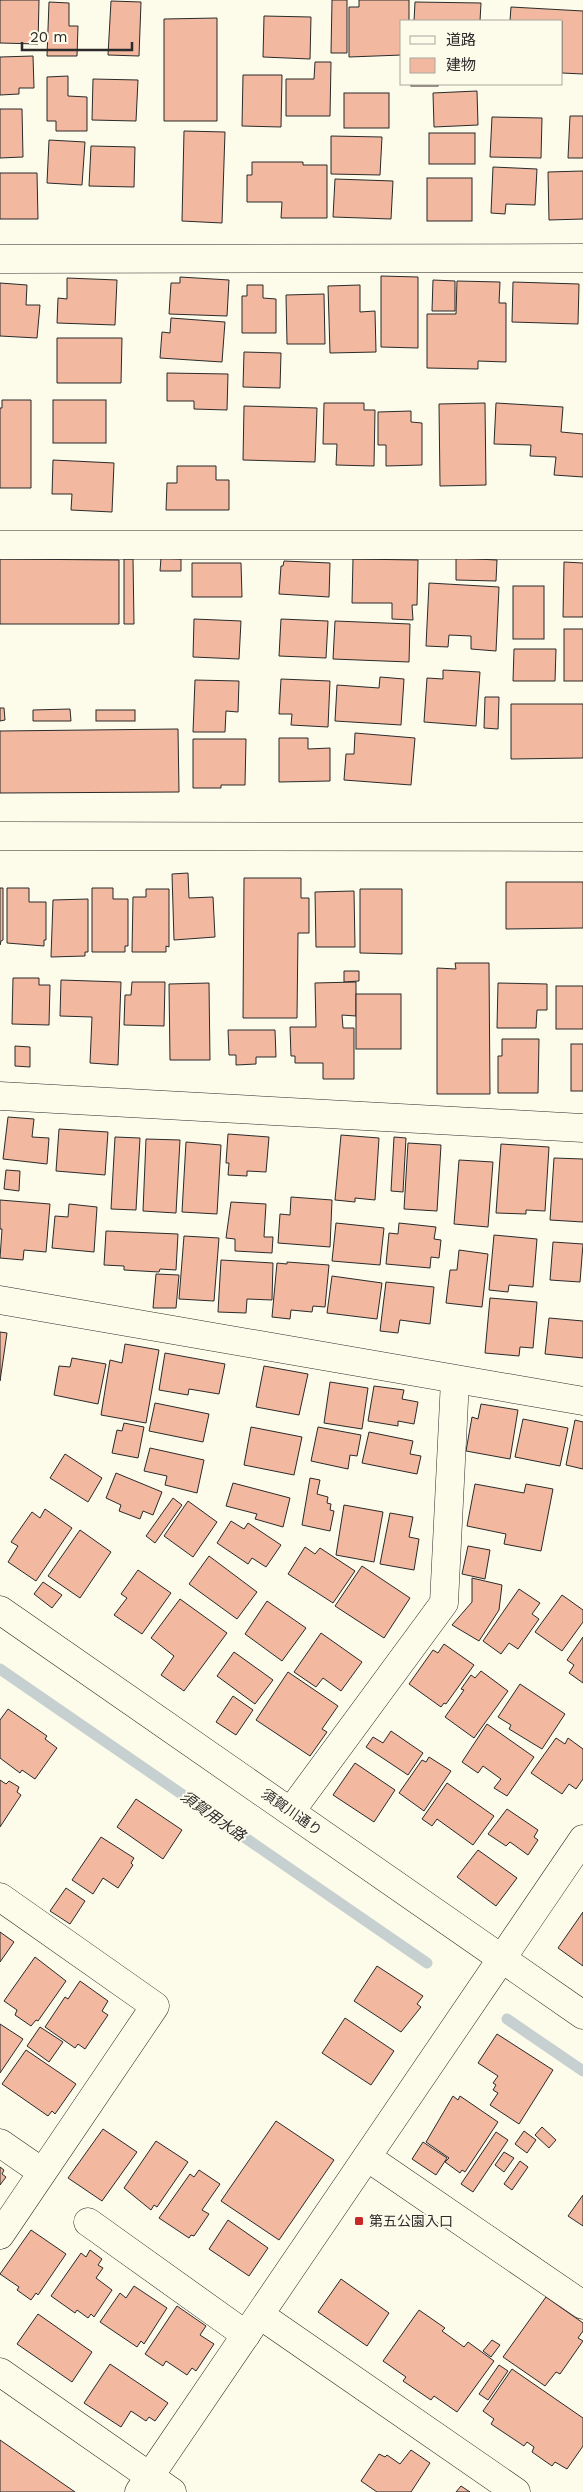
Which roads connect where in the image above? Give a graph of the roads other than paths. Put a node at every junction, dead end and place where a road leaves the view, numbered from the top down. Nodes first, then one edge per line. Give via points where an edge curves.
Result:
1 (583, 258) edge
2 (0, 259) edge
3 (0, 545) edge
4 (583, 545) edge
5 (0, 836) edge
6 (583, 837) edge
7 (0, 1096) edge
8 (583, 1128) edge
9 (0, 1300) edge
10 (455, 1380) junction
11 (583, 1401) edge
12 (0, 1610) edge
13 (291, 1811) junction
14 (583, 1839) edge
15 (0, 1897) edge
16 (500, 1958) junction
17 (583, 2015) edge
18 (0, 2143) edge
19 (367, 2157) junction
20 (42, 2172) junction
21 (88, 2222) dead end
22 (0, 2235) edge
23 (583, 2305) edge
24 (253, 2325) junction
25 (0, 2372) edge
26 (145, 2484) edge
27 (172, 2492) edge
28 (516, 2492) edge

1 - 2 street
3 - 4 street
5 - 6 street
7 - 8 street
9 - 10 street
10 - 11 street
10 - 13 street via 444,1603
12 - 13 street, 須賀川通り
13 - 16 street, 須賀川通り
14 - 16 street
15 - 20 street via 155,2006
16 - 17 street, 須賀川通り
16 - 19 street
18 - 20 street
19 - 23 street
19 - 24 street
20 - 22 street
21 - 24 street
24 - 26 street
24 - 28 street
25 - 26 street
26 - 27 street

